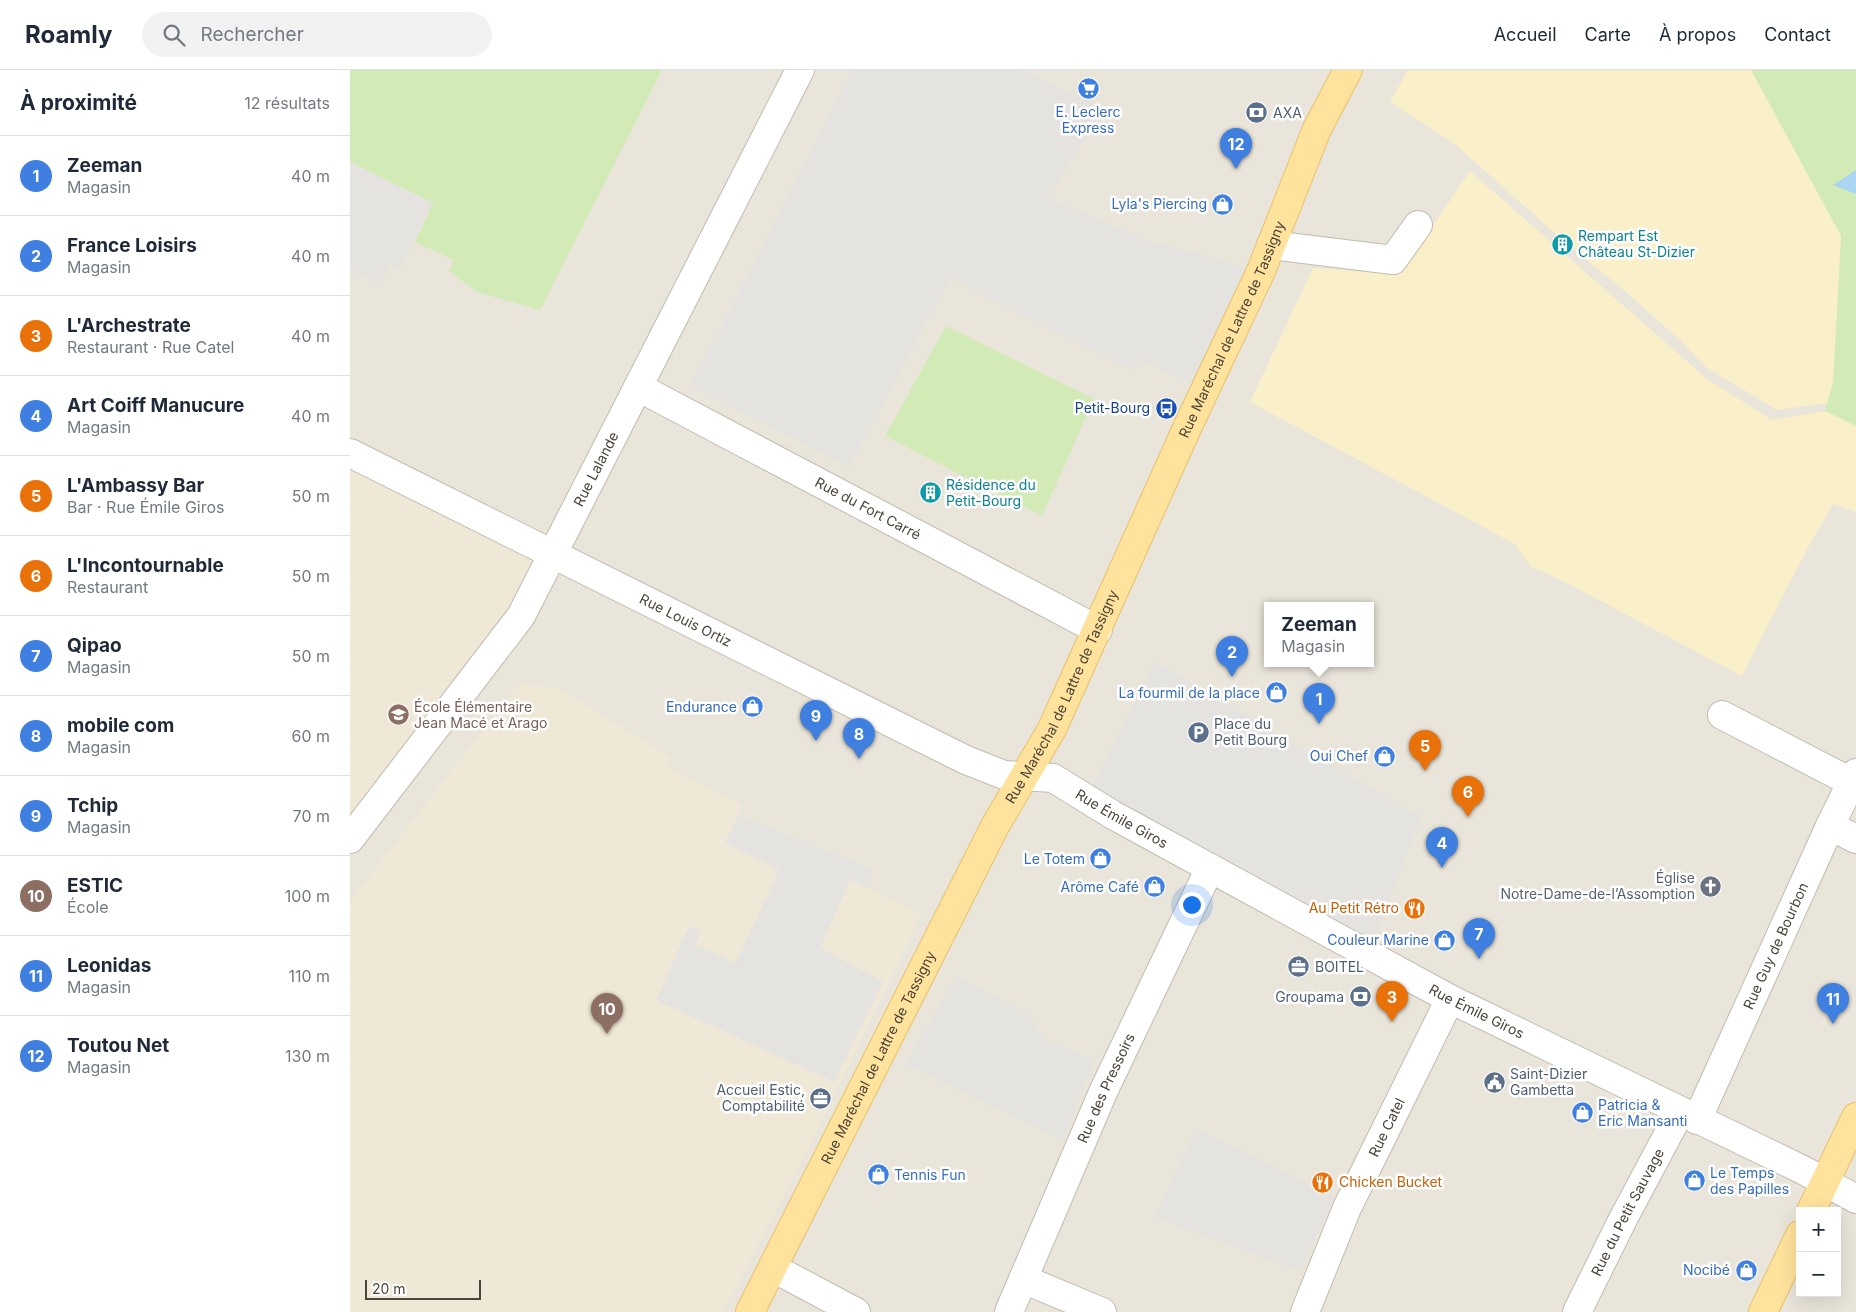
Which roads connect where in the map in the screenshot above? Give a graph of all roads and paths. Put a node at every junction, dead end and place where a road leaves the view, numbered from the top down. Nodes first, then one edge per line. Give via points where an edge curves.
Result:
1 (800, 70) edge
2 (1348, 70) edge
3 (1418, 225) dead end
4 (1270, 245) junction
5 (638, 387) junction
6 (350, 453) edge
7 (552, 553) junction
8 (1098, 630) junction
9 (1722, 716) dead end
10 (1025, 776) junction
11 (1853, 778) edge
12 (1830, 826) junction
13 (1856, 839) edge
14 (350, 840) edge
15 (1210, 868) junction
16 (1450, 1000) junction
17 (1689, 1116) junction
18 (1856, 1117) edge
19 (1825, 1183) junction
20 (1856, 1200) edge
21 (1813, 1207) edge
22 (1796, 1243) edge
23 (773, 1268) junction
24 (1023, 1279) junction
25 (750, 1312) edge
26 (856, 1312) edge
27 (1009, 1312) edge
28 (1102, 1312) edge
29 (1305, 1312) edge
30 (1577, 1312) edge
31 (1763, 1312) edge

1 - 5 street, Rue Lalande
2 - 4 main road, Rue Maréchal de Lattre de Tassigny via 1317,129
3 - 4 street via 1393,260
4 - 8 main road, Rue Maréchal de Lattre de Tassigny
5 - 7 street, Rue Lalande
5 - 8 street, Rue du Fort Carré
6 - 7 street, Rue Louis Ortiz
7 - 10 street, Rue Louis Ortiz via 966,760 1004,775
7 - 14 street, Rue Lalande via 521,616
8 - 10 main road, Rue Maréchal de Lattre de Tassigny via 1052,729
9 - 11 street
10 - 15 street, Rue Émile Giros via 1052,778
10 - 23 main road, Rue Maréchal de Lattre de Tassigny via 995,826
11 - 12 street, Rue Guy de Bourbon
12 - 13 street
12 - 17 street, Rue Guy de Bourbon
15 - 16 street, Rue Émile Giros
15 - 24 street, Rue des Pressoirs via 1104,1090
16 - 17 street, Rue Émile Giros
16 - 29 street, Rue Catel via 1348,1208
17 - 19 street, Rue Émile Giros
17 - 30 street, Rue du Petit Sauvage via 1623,1219
18 - 19 main road
19 - 20 street, Rue Émile Giros
19 - 21 main road
22 - 31 main road
23 - 25 main road, Rue Maréchal de Lattre de Tassigny
23 - 26 street
24 - 27 street, Rue des Pressoirs
24 - 28 street

